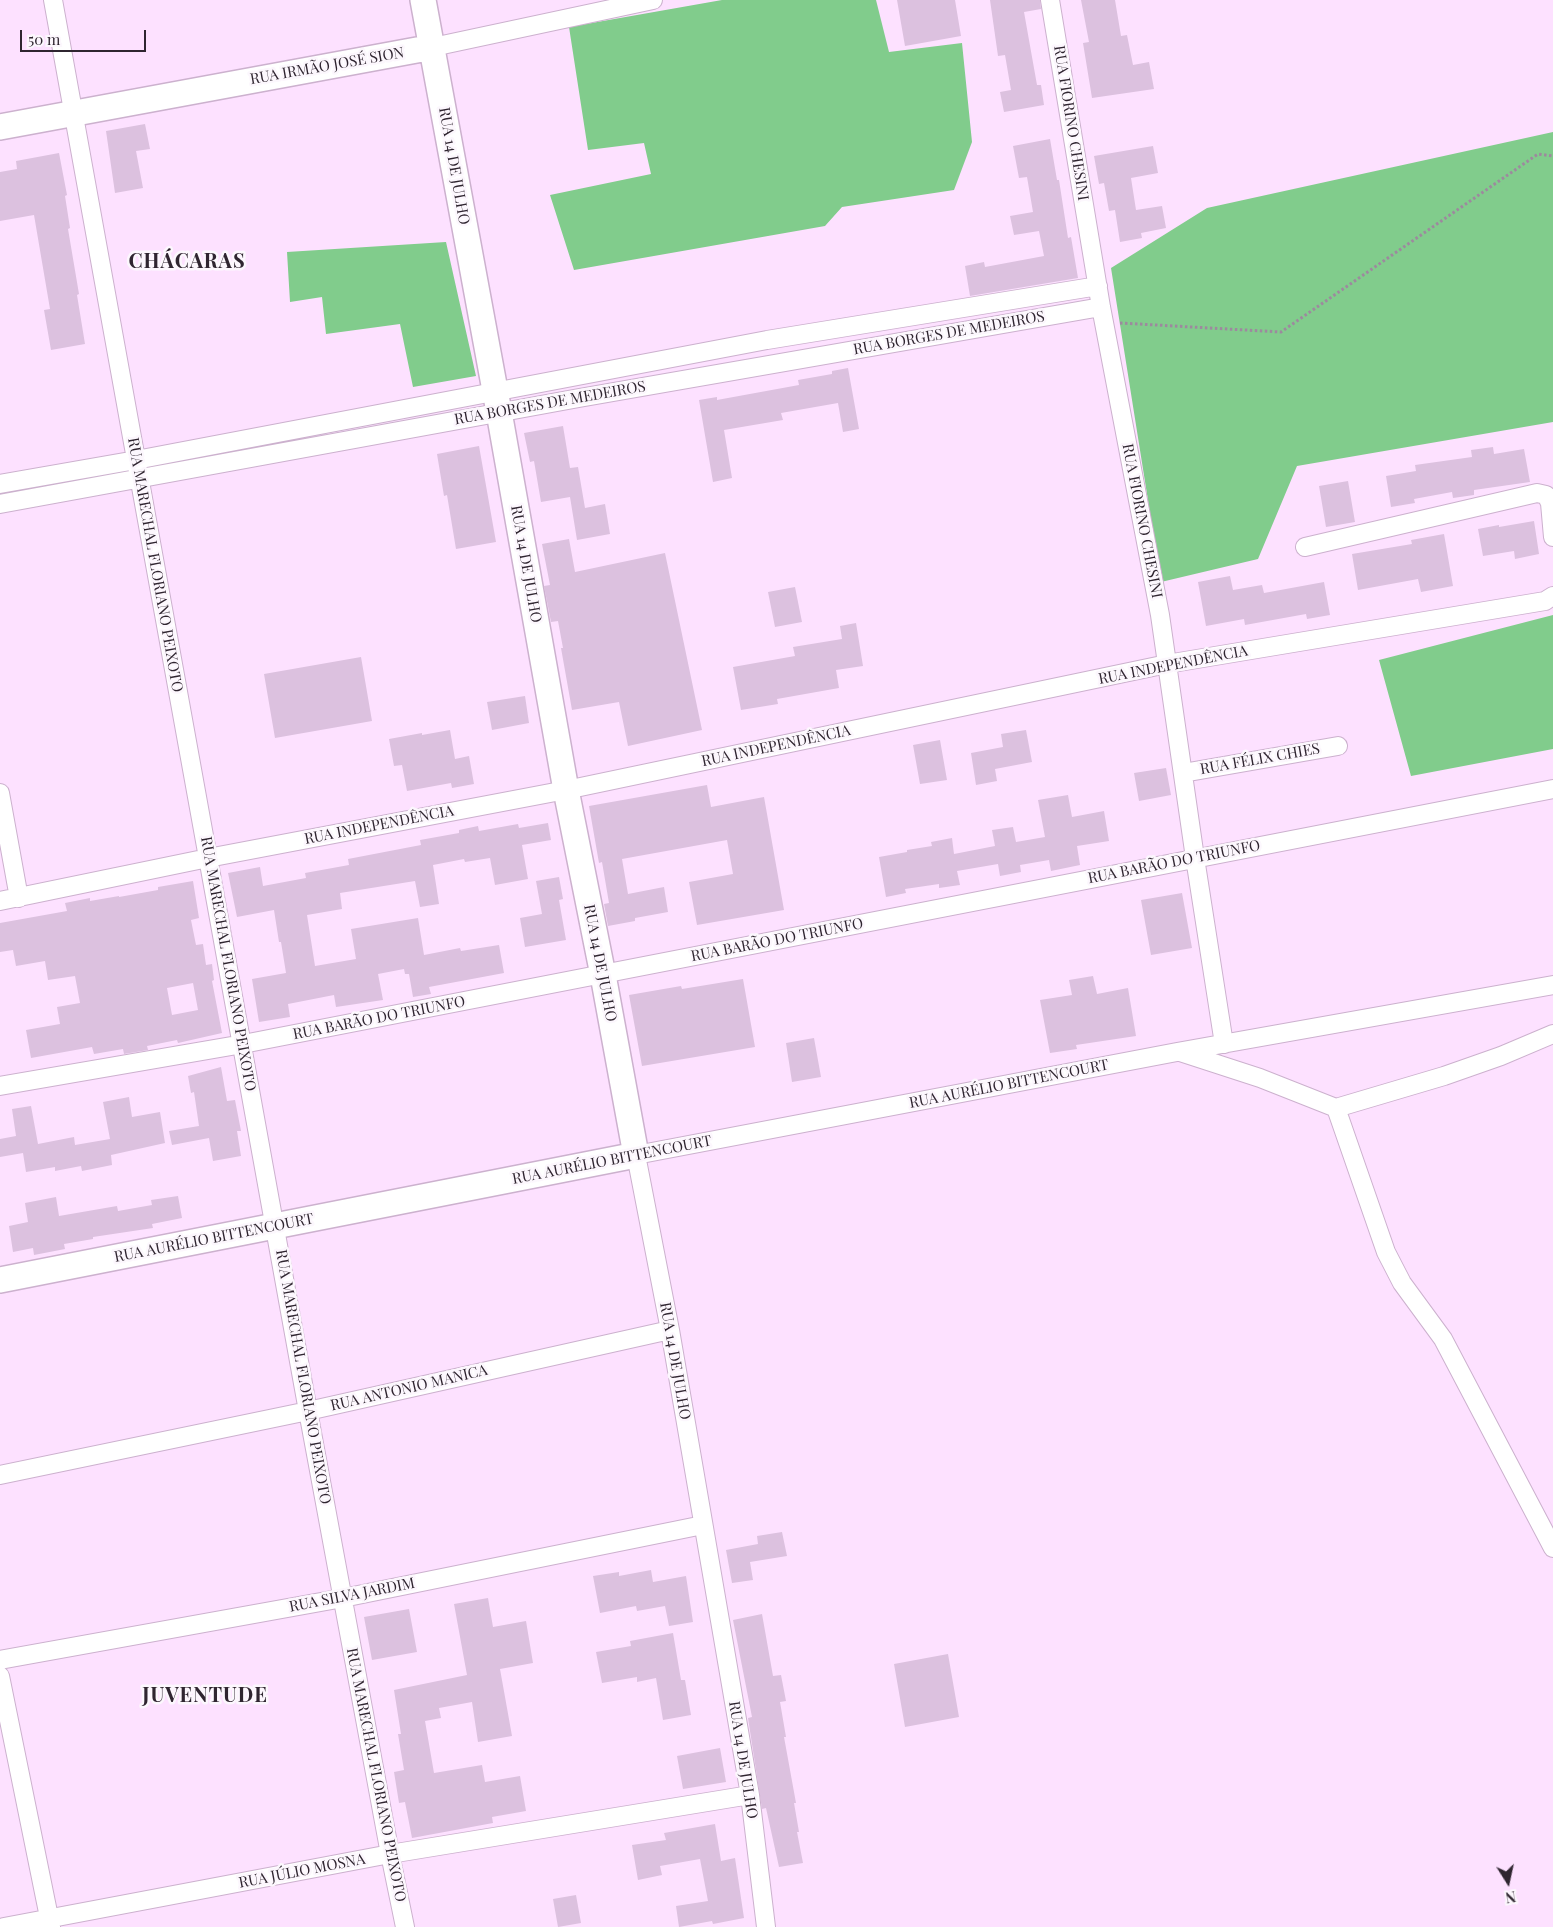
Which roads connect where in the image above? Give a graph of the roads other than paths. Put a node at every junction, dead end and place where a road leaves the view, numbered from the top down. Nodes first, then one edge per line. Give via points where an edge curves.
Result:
1 (53, 0) edge
2 (423, 0) edge
3 (652, 0) edge
4 (1050, 0) edge
5 (433, 47) junction
6 (73, 113) junction
7 (0, 127) edge
8 (1098, 286) junction
9 (1103, 314) junction
10 (767, 340) junction
11 (771, 364) junction
12 (497, 402) junction
13 (136, 460) junction
14 (140, 479) junction
15 (0, 484) edge
16 (0, 504) edge
17 (1553, 537) edge
18 (1305, 547) dead end
19 (1553, 596) edge
20 (1167, 664) junction
21 (1338, 746) dead end
22 (1182, 773) junction
23 (1553, 789) edge
24 (566, 790) junction
25 (0, 792) edge
26 (208, 858) junction
27 (1195, 858) junction
28 (19, 898) junction
29 (0, 901) edge
30 (603, 974) junction
31 (1553, 985) edge
32 (1553, 1034) edge
33 (243, 1044) junction
34 (1224, 1044) junction
35 (1177, 1052) junction
36 (0, 1086) edge
37 (1336, 1108) junction
38 (636, 1155) junction
39 (276, 1226) junction
40 (0, 1280) edge
41 (670, 1330) junction
42 (308, 1411) junction
43 (0, 1475) edge
44 (703, 1525) junction
45 (1553, 1548) edge
46 (343, 1598) junction
47 (0, 1660) edge
48 (0, 1676) edge
49 (750, 1796) junction
50 (390, 1854) junction
51 (51, 1923) edge
52 (4, 1927) edge
53 (405, 1927) edge
54 (766, 1927) edge

1 - 6 street, RUA MARECHAL FLORIANO PEIXOTO
2 - 5 street, RUA 14 DE JULHO
3 - 5 street, RUA IRMÃO JOSÉ SION
4 - 8 street, RUA FIORINO CHESINI
5 - 6 street, RUA IRMÃO JOSÉ SION
5 - 12 street, RUA 14 DE JULHO
6 - 7 street, RUA IRMÃO JOSÉ SION
6 - 13 street, RUA MARECHAL FLORIANO PEIXOTO
8 - 9 street, RUA FIORINO CHESINI
8 - 10 street, RUA BORGES DE MEDEIROS
9 - 11 street, RUA BORGES DE MEDEIROS
9 - 20 street, RUA FIORINO CHESINI
10 - 11 street
10 - 12 street, RUA BORGES DE MEDEIROS
11 - 12 street, RUA BORGES DE MEDEIROS
12 - 13 street, RUA BORGES DE MEDEIROS
12 - 14 street, RUA BORGES DE MEDEIROS
12 - 24 street, RUA 14 DE JULHO
13 - 14 street, RUA MARECHAL FLORIANO PEIXOTO
13 - 15 street, RUA BORGES DE MEDEIROS
14 - 16 street, RUA BORGES DE MEDEIROS
14 - 26 street, RUA MARECHAL FLORIANO PEIXOTO
17 - 18 street via 1550,503 1546,495 1537,493
19 - 20 street, RUA INDEPENDÊNCIA via 1545,601
20 - 22 street, RUA FIORINO CHESINI
20 - 24 street, RUA INDEPENDÊNCIA
21 - 22 street, RUA FÉLIX CHIES
22 - 27 street, RUA FIORINO CHESINI
23 - 27 street, RUA BARÃO DO TRIUNFO
24 - 26 street, RUA INDEPENDÊNCIA
24 - 30 street, RUA 14 DE JULHO
25 - 28 street
26 - 28 street, RUA INDEPENDÊNCIA
26 - 33 street, RUA MARECHAL FLORIANO PEIXOTO
27 - 30 street, RUA BARÃO DO TRIUNFO
27 - 34 street, RUA FIORINO CHESINI
28 - 29 street, RUA INDEPENDÊNCIA
30 - 33 street, RUA BARÃO DO TRIUNFO
30 - 38 street, RUA 14 DE JULHO
31 - 34 street, RUA AURÉLIO BITTENCOURT
32 - 37 street via 1444,1076
33 - 36 street, RUA BARÃO DO TRIUNFO
33 - 39 street, RUA MARECHAL FLORIANO PEIXOTO
34 - 35 street, RUA AURÉLIO BITTENCOURT
35 - 37 street via 1260,1078
35 - 38 street, RUA AURÉLIO BITTENCOURT
37 - 45 street via 1394,1268 1444,1339
38 - 39 street, RUA AURÉLIO BITTENCOURT
38 - 41 street, RUA 14 DE JULHO
39 - 40 street, RUA AURÉLIO BITTENCOURT
39 - 42 street, RUA MARECHAL FLORIANO PEIXOTO
41 - 42 street, RUA ANTONIO MANICA
41 - 44 street, RUA 14 DE JULHO
42 - 43 street, RUA ANTONIO MANICA
42 - 46 street, RUA MARECHAL FLORIANO PEIXOTO
44 - 46 street, RUA SILVA JARDIM
44 - 49 street, RUA 14 DE JULHO
46 - 47 street, RUA SILVA JARDIM
46 - 50 street, RUA MARECHAL FLORIANO PEIXOTO
48 - 51 street
49 - 50 street, RUA JÚLIO MOSNA
49 - 54 street, RUA 14 DE JULHO
50 - 51 street, RUA JÚLIO MOSNA
50 - 53 street, RUA MARECHAL FLORIANO PEIXOTO
51 - 52 street, RUA JÚLIO MOSNA

